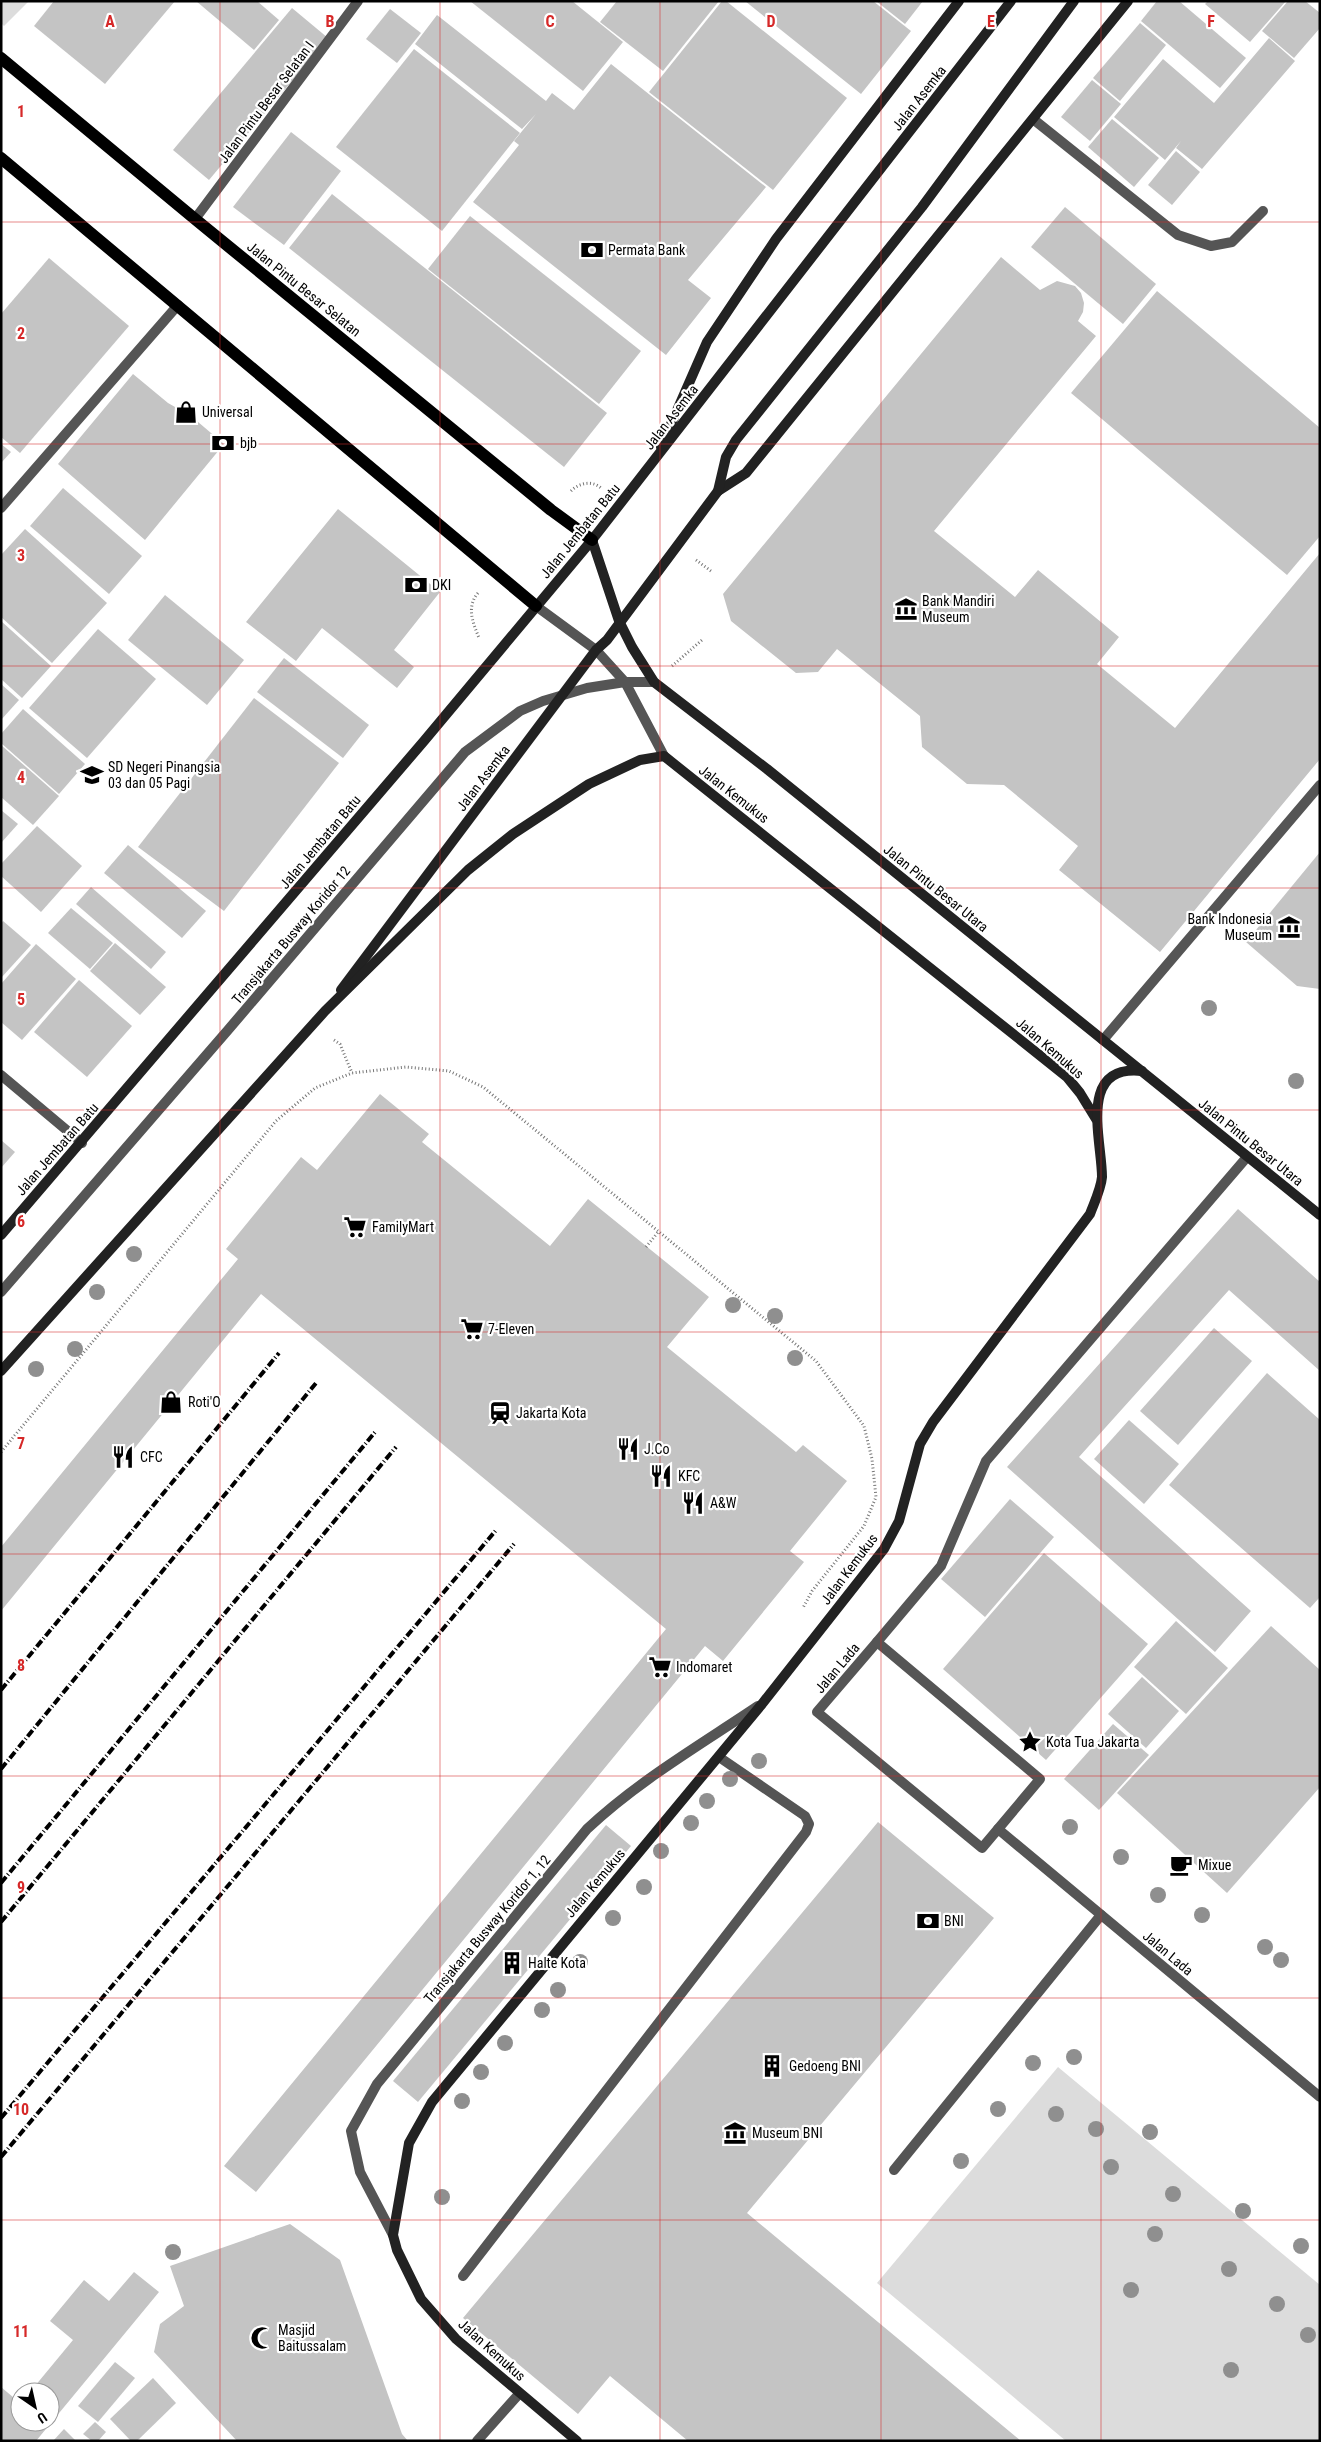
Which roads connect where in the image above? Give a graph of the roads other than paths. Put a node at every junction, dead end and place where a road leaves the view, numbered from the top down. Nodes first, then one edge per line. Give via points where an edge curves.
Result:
1 (358, 1) edge
2 (958, 1) edge
3 (1011, 1) edge
4 (1074, 1) edge
5 (1128, 1) edge
6 (1, 58) edge
7 (1033, 119) junction
8 (1, 158) edge
9 (1262, 211) dead end
10 (195, 219) junction
11 (178, 305) junction
12 (654, 462) junction
13 (718, 491) junction
14 (1, 508) edge
15 (592, 540) junction
16 (536, 606) junction
17 (619, 621) junction
18 (596, 650) junction
19 (625, 682) junction
20 (654, 682) junction
21 (563, 695) junction
22 (664, 756) junction
23 (1320, 785) edge
24 (326, 1011) junction
25 (1103, 1040) junction
26 (1142, 1071) junction
27 (1, 1074) edge
28 (1097, 1120) junction
29 (82, 1142) junction
30 (1247, 1157) junction
31 (1320, 1215) edge
32 (1, 1235) edge
33 (1, 1292) edge
34 (1, 1371) edge
35 (877, 1642) junction
36 (762, 1704) junction
37 (719, 1757) junction
38 (998, 1829) junction
39 (1101, 1915) junction
40 (1320, 2097) edge
41 (894, 2170) dead end
42 (393, 2235) junction
43 (463, 2276) dead end
44 (519, 2394) junction
45 (478, 2441) edge
46 (577, 2441) edge

1 - 10 street, Jalan Pintu Besar Selatan I
2 - 12 main road, Jalan Asemka via 754,270 707,342
3 - 12 main road, Jalan Asemka
4 - 13 main road, Jalan Asemka via 922,207 736,440 726,458
5 - 7 main road, Jalan Asemka
6 - 10 main road, Jalan Pintu Besar Selatan
7 - 9 street via 1178,235 1211,246 1232,242
7 - 13 main road, Jalan Asemka via 746,473
8 - 11 main road
10 - 15 main road, Jalan Pintu Besar Selatan
11 - 14 street
11 - 16 main road
12 - 15 main road, Jalan Jembatan Batu
13 - 17 main road, Jalan Asemka
15 - 16 main road, Jalan Jembatan Batu
15 - 17 main road, Jalan Pintu Besar Utara
16 - 18 street
16 - 29 main road, Jalan Jembatan Batu
17 - 18 main road, Jalan Asemka
17 - 20 main road, Jalan Pintu Besar Utara
18 - 19 street
18 - 21 main road, Jalan Asemka
19 - 20 street, Transjakarta Busway Koridor 12
19 - 21 street, Transjakarta Busway Koridor 12
19 - 22 street
20 - 25 main road, Jalan Pintu Besar Utara via 781,780
21 - 24 main road, Jalan Asemka
21 - 33 street, Transjakarta Busway Koridor 12 via 520,711 465,752
22 - 24 main road via 640,760 589,784 513,834 468,870
22 - 28 main road, Jalan Kemukus via 1067,1077
23 - 25 street
24 - 34 main road
25 - 26 main road, Jalan Pintu Besar Utara
26 - 28 main road via 1122,1071 1108,1079 1097,1098
26 - 30 main road, Jalan Pintu Besar Utara
27 - 29 street
28 - 36 main road, Jalan Kemukus via 1102,1180 1090,1214 932,1422 920,1444 899,1521 884,1549
29 - 32 main road, Jalan Jembatan Batu
30 - 31 main road, Jalan Pintu Besar Utara
30 - 35 street, Jalan Lada via 986,1461 941,1566
35 - 38 street, Jalan Lada via 1040,1779
35 - 38 street, Jalan Lada via 817,1712 982,1848
36 - 37 main road, Jalan Kemukus
36 - 42 street, Transjakarta Busway Koridor 1, 12 via 633,1790 587,1829 376,2084 351,2131 360,2172
37 - 42 main road, Jalan Kemukus via 432,2102 409,2143
37 - 43 street via 805,1816 809,1824 806,1832
38 - 39 street, Jalan Lada
39 - 40 street, Jalan Lada
39 - 41 street
42 - 44 main road, Jalan Kemukus via 421,2299 456,2339
44 - 45 street
44 - 46 main road, Jalan Kemukus

